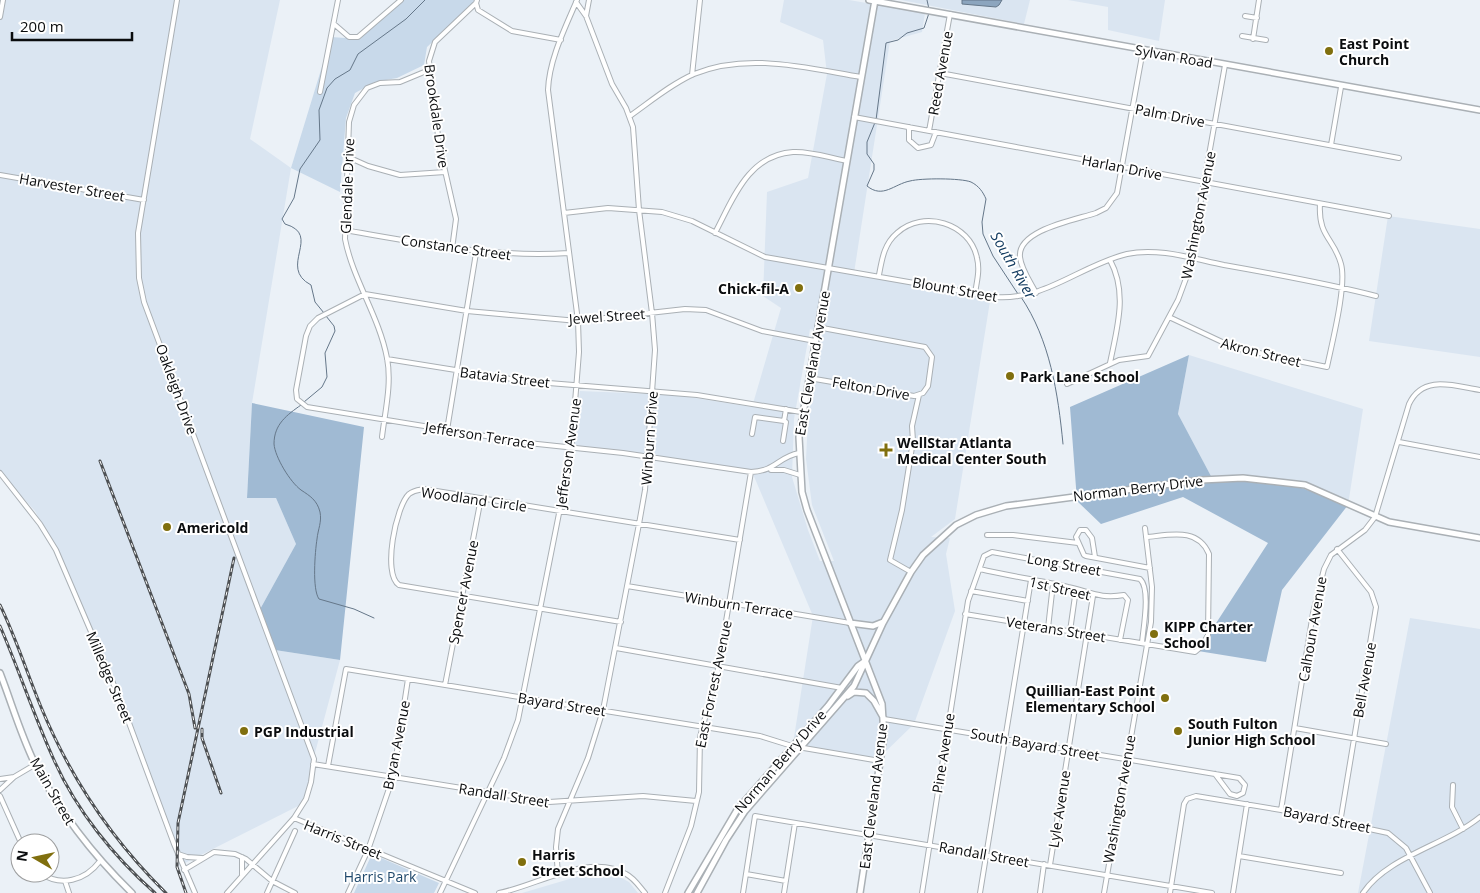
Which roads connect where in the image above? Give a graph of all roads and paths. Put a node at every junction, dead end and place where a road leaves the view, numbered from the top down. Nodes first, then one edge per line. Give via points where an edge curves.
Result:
1 (3, 0) edge
2 (177, 0) edge
3 (338, 0) edge
4 (401, 0) edge
5 (589, 0) edge
6 (700, 0) edge
7 (873, 0) edge
8 (1259, 0) edge
9 (577, 1) edge
10 (476, 2) edge
11 (950, 14) junction
12 (586, 16) junction
13 (1245, 16) dead end
14 (0, 17) edge
15 (1257, 18) junction
16 (334, 24) junction
17 (1242, 36) dead end
18 (1254, 38) junction
19 (561, 40) junction
20 (1266, 40) dead end
21 (1143, 50) junction
22 (1225, 65) junction
23 (429, 70) junction
24 (940, 73) junction
25 (692, 75) junction
26 (861, 77) junction
27 (1340, 86) junction
28 (320, 92) dead end
29 (1133, 108) junction
30 (1480, 110) edge
31 (630, 116) junction
32 (854, 117) junction
33 (1216, 124) junction
34 (909, 127) junction
35 (929, 131) junction
36 (936, 132) junction
37 (1330, 145) junction
38 (348, 157) junction
39 (1399, 158) dead end
40 (847, 161) junction
41 (1123, 167) junction
42 (445, 172) junction
43 (0, 175) edge
44 (1206, 182) junction
45 (144, 200) junction
46 (1320, 204) junction
47 (639, 210) junction
48 (564, 214) junction
49 (1389, 216) dead end
50 (344, 230) junction
51 (715, 233) junction
52 (452, 249) junction
53 (476, 253) junction
54 (569, 254) junction
55 (1191, 258) junction
56 (1110, 260) junction
57 (829, 267) junction
58 (879, 275) junction
59 (1341, 287) junction
60 (975, 293) junction
61 (1036, 293) junction
62 (365, 294) junction
63 (1376, 296) dead end
64 (467, 312) junction
65 (652, 313) junction
66 (1169, 317) junction
67 (578, 321) junction
68 (817, 327) junction
69 (815, 341) junction
70 (387, 359) junction
71 (1110, 363) junction
72 (457, 370) junction
73 (808, 378) junction
74 (577, 384) junction
75 (1067, 384) dead end
76 (653, 390) junction
77 (1480, 390) edge
78 (919, 396) junction
79 (786, 409) junction
80 (802, 412) junction
81 (384, 420) junction
82 (784, 421) junction
83 (448, 430) junction
84 (752, 434) dead end
85 (382, 438) dead end
86 (783, 440) dead end
87 (1399, 442) junction
88 (571, 448) junction
89 (799, 453) junction
90 (648, 457) junction
91 (1480, 457) edge
92 (769, 470) junction
93 (751, 472) junction
94 (0, 473) edge
95 (800, 475) junction
96 (481, 498) junction
97 (560, 511) junction
98 (1375, 517) junction
99 (639, 524) junction
100 (1145, 528) dead end
101 (987, 535) dead end
102 (1146, 537) junction
103 (1480, 538) edge
104 (740, 540) junction
105 (1078, 543) junction
106 (1337, 550) junction
107 (1095, 557) junction
108 (1150, 568) junction
109 (980, 569) junction
110 (910, 572) junction
111 (1031, 580) junction
112 (1053, 584) junction
113 (627, 586) junction
114 (1076, 589) junction
115 (971, 591) junction
116 (462, 596) junction
117 (1092, 596) junction
118 (1028, 601) junction
119 (729, 604) junction
120 (541, 609) junction
121 (965, 614) junction
122 (885, 620) junction
123 (621, 622) junction
124 (850, 623) junction
125 (1024, 624) junction
126 (1048, 628) junction
127 (1070, 632) junction
128 (1086, 634) junction
129 (1120, 640) junction
130 (1142, 643) junction
131 (1147, 644) junction
132 (616, 648) junction
133 (865, 661) junction
134 (719, 666) junction
135 (0, 673) edge
136 (408, 679) junction
137 (445, 685) junction
138 (842, 688) junction
139 (523, 698) junction
140 (844, 698) junction
141 (603, 710) junction
142 (884, 720) junction
143 (702, 726) junction
144 (1294, 728) junction
145 (946, 729) junction
146 (1006, 739) junction
147 (1354, 739) junction
148 (1386, 744) dead end
149 (792, 746) junction
150 (802, 747) junction
151 (1068, 750) junction
152 (1126, 760) junction
153 (880, 761) junction
154 (36, 764) junction
155 (314, 764) junction
156 (328, 766) junction
157 (1215, 774) junction
158 (14, 777) junction
159 (393, 778) junction
160 (0, 779) edge
161 (1453, 785) dead end
162 (0, 790) edge
163 (488, 792) junction
164 (0, 796) edge
165 (696, 801) junction
166 (569, 802) junction
167 (1247, 804) junction
168 (1280, 810) junction
169 (1480, 817) edge
170 (294, 818) junction
171 (795, 823) junction
172 (1340, 823) junction
173 (1463, 829) junction
174 (295, 831) dead end
175 (17, 833) edge
176 (870, 835) junction
177 (929, 844) junction
178 (368, 850) junction
179 (178, 854) junction
180 (987, 854) junction
181 (1239, 856) junction
182 (1411, 857) junction
183 (202, 858) junction
184 (242, 858) junction
185 (100, 861) junction
186 (252, 864) junction
187 (1044, 864) junction
188 (1050, 865) junction
189 (184, 870) junction
190 (1341, 873) dead end
191 (746, 874) junction
192 (558, 875) junction
193 (1106, 875) junction
194 (242, 876) junction
195 (60, 880) edge
196 (65, 881) junction
197 (272, 881) junction
198 (786, 881) junction
199 (446, 882) junction
200 (1171, 886) junction
201 (69, 893) edge
202 (132, 893) edge
203 (195, 893) edge
204 (227, 893) edge
205 (267, 893) edge
206 (295, 893) edge
207 (348, 893) edge
208 (440, 893) edge
209 (475, 893) edge
210 (499, 893) edge
211 (645, 893) edge
212 (666, 893) edge
213 (688, 893) edge
214 (697, 893) edge
215 (744, 893) edge
216 (784, 893) edge
217 (860, 893) edge
218 (922, 893) edge
219 (980, 893) edge
220 (1040, 893) edge
221 (1104, 893) edge
222 (1170, 893) edge
223 (1212, 893) edge
224 (1233, 893) edge
225 (1363, 893) edge
226 (1430, 893) edge

1 - 14 street
2 - 45 street, Oakleigh Drive
3 - 16 street
4 - 16 street via 358,37 349,37
5 - 12 street
6 - 25 street
7 - 11 main road, Sylvan Road
7 - 26 main road, East Cleveland Avenue
8 - 15 street
9 - 12 street, Winburn Drive
9 - 19 street, Jefferson Avenue
10 - 19 street via 478,10 512,31
10 - 23 street, Brookdale Drive via 435,42 429,54
11 - 21 main road, Sylvan Road
11 - 24 street, Reed Avenue
12 - 31 street, Winburn Drive via 612,84
13 - 15 street
15 - 18 street
16 - 28 street
17 - 18 street
18 - 20 street
19 - 48 street, Jefferson Avenue via 548,90
21 - 22 main road, Sylvan Road
21 - 29 street
22 - 27 main road, Sylvan Road
22 - 33 street, Washington Avenue
23 - 38 street, Glendale Drive via 400,82 374,85 361,93 351,112
23 - 42 street, Brookdale Drive
24 - 29 street, Palm Drive
24 - 35 street, Reed Avenue
25 - 26 street via 723,66 763,63
25 - 31 street
26 - 32 main road, East Cleveland Avenue
27 - 30 main road, Sylvan Road
27 - 37 street
29 - 33 street, Palm Drive
29 - 41 street
31 - 47 street, Winburn Drive via 636,139
32 - 34 street, Harlan Drive
32 - 40 main road, East Cleveland Avenue
33 - 37 street, Palm Drive
33 - 44 street, Washington Avenue
34 - 35 street, Harlan Drive
34 - 36 street via 909,140 918,148 931,145
35 - 36 street, Harlan Drive
36 - 41 street, Harlan Drive
37 - 39 street, Palm Drive
38 - 42 street via 400,175
38 - 50 street, Glendale Drive
40 - 51 street via 794,152 763,160 745,180
40 - 57 main road, East Cleveland Avenue
41 - 44 street, Harlan Drive
41 - 61 street via 1118,193 1106,208 1034,234 1024,242 1020,261
42 - 52 street, Brookdale Drive via 456,219
43 - 45 street, Harvester Street
44 - 46 street, Harlan Drive
44 - 55 street, Washington Avenue
45 - 155 street, Oakleigh Drive via 137,254 144,302
46 - 49 street, Harlan Drive
46 - 59 street via 1322,229 1341,264
47 - 48 street, Blount Street via 608,208
47 - 51 street, Blount Street via 676,215
47 - 65 street, Winburn Drive
48 - 54 street, Jefferson Avenue
50 - 52 street, Constance Street
50 - 62 street, Glendale Drive via 348,255
51 - 57 street, Blount Street via 765,257
52 - 53 street, Constance Street
53 - 54 street, Constance Street
53 - 64 street
54 - 67 street, Jefferson Avenue
55 - 56 street, Blount Street via 1144,252
55 - 59 street, Blount Street
55 - 66 street, Washington Avenue via 1183,288
56 - 61 street, Blount Street
56 - 71 street via 1118,278 1121,297
57 - 58 street, Blount Street
57 - 68 main road, East Cleveland Avenue
58 - 60 street, Blount Street
58 - 60 street via 884,250 897,233 917,222 940,222 960,230 974,248 979,267
59 - 63 street, Blount Street
59 - 66 street, Akron Street via 1327,367 1235,348
60 - 61 street, Blount Street via 1006,298
62 - 64 street, Jewel Street
62 - 70 street, Glendale Drive
62 - 81 street, Jefferson Terrace via 318,318 310,326 296,394 300,403 307,407
64 - 67 street, Jewel Street
64 - 72 street
65 - 67 street, Jewel Street
65 - 69 street, Jewel Street via 706,310 762,331
65 - 76 street, Winburn Drive via 655,350
66 - 71 street, Washington Avenue via 1148,356
67 - 74 street, Jefferson Avenue
68 - 69 main road, East Cleveland Avenue
68 - 78 street, Felton Drive via 925,346 932,357 928,386
69 - 73 main road, East Cleveland Avenue
70 - 72 street, Batavia Street
70 - 81 street, Glendale Drive via 389,384
71 - 75 street
72 - 74 street, Batavia Street via 524,381
72 - 83 street
73 - 78 street, Felton Drive
73 - 80 main road, East Cleveland Avenue
74 - 76 street, Batavia Street
74 - 88 street, Jefferson Avenue
76 - 79 street, Batavia Street
76 - 90 street, Winburn Drive
77 - 87 street, Calhoun Avenue via 1443,384 1421,388 1409,404
78 - 110 street via 912,426 913,441 905,490 890,560
79 - 80 street, Batavia Street
79 - 82 street
80 - 89 main road, East Cleveland Avenue
81 - 83 street, Jefferson Terrace
81 - 85 street, Glendale Drive
82 - 84 street via 755,416
82 - 86 street
83 - 88 street, Jefferson Terrace
87 - 91 street
87 - 98 street, Calhoun Avenue
88 - 90 street, Jefferson Terrace
88 - 97 street, Jefferson Avenue
89 - 92 street, Jefferson Terrace via 785,458
89 - 95 main road, East Cleveland Avenue
90 - 93 street, Jefferson Terrace
90 - 99 street, Winburn Drive
92 - 93 street, Jefferson Terrace
92 - 95 street
93 - 104 street, East Forrest Avenue
94 - 179 street, Milledge Street via 56,550 122,704
95 - 124 main road, East Cleveland Avenue via 807,510
96 - 97 street, Woodland Circle
96 - 116 street, Spencer Avenue
96 - 116 street, Woodland Circle via 414,491 405,500 394,536 390,572 395,583
97 - 99 street, Woodland Circle
97 - 120 street, Jefferson Avenue
98 - 103 main road, Norman Berry Drive via 1402,525
98 - 106 street, Calhoun Avenue via 1365,530
98 - 110 main road, Norman Berry Drive via 1305,485 1243,478 1200,480 992,509 956,525 938,539
99 - 104 street, Woodland Circle
99 - 113 street, Winburn Drive
100 - 102 street, Washington Avenue
101 - 105 street
102 - 108 street, Washington Avenue
102 - 131 street, Veterans Street via 1193,536 1207,548 1210,561 1208,635 1202,646 1195,652
104 - 119 street, East Forrest Avenue
105 - 107 street via 1082,553
105 - 107 street via 1078,532 1089,531
106 - 144 street, Calhoun Avenue via 1326,562 1320,582
106 - 147 street, Bell Avenue via 1371,592 1376,607
107 - 108 street
108 - 131 street, Washington Avenue via 1152,605
109 - 111 street, 1st Street
109 - 115 street, Long Street
109 - 130 street, Long Street via 984,556 992,552 1140,579 1144,584 1146,602
110 - 122 main road, Norman Berry Drive
111 - 112 street, 1st Street
111 - 118 street
112 - 114 street, 1st Street
112 - 126 street
113 - 119 street, Winburn Terrace
113 - 123 street, Winburn Drive
114 - 117 street, 1st Street
114 - 127 street
115 - 118 street
115 - 121 street, Long Street
116 - 120 street, Woodland Circle
116 - 137 street, Spencer Avenue
117 - 128 street, Lyle Avenue
117 - 129 street, 1st Street via 1124,595 1128,600
118 - 125 street
119 - 124 street, Winburn Terrace
119 - 134 street, East Forrest Avenue
120 - 123 street, Woodland Circle
120 - 139 street, Jefferson Avenue
121 - 125 street, Veterans Street
121 - 145 street, Pine Avenue
122 - 124 main road via 873,626
122 - 133 main road, Norman Berry Drive
123 - 132 street, Winburn Drive
124 - 133 main road, East Cleveland Avenue
125 - 126 street, Veterans Street
125 - 146 street
126 - 127 street, Veterans Street
127 - 128 street, Veterans Street
128 - 129 street, Veterans Street
128 - 151 street, Lyle Avenue
129 - 130 street, Veterans Street
130 - 131 street, Veterans Street
131 - 152 street, Washington Avenue
132 - 134 street
132 - 141 street, Winburn Drive
133 - 138 main road, Norman Berry Drive
133 - 140 main road, Norman Berry Drive via 862,672
133 - 142 main road, East Cleveland Avenue via 882,704
134 - 138 street
134 - 143 street, East Forrest Avenue
135 - 154 main road, Main Street
136 - 137 street, Bayard Street
136 - 156 street, Bayard Street via 346,669
136 - 159 street, Bryan Avenue
137 - 139 street, Bayard Street
138 - 149 main road, Norman Berry Drive
139 - 141 street, Bayard Street
139 - 163 street, Jefferson Avenue via 511,741
140 - 142 main road via 854,692 866,693
140 - 150 main road, Norman Berry Drive
141 - 143 street, Bayard Street
141 - 166 street, Winburn Drive via 588,758
142 - 145 street, South Bayard Street
142 - 153 main road, East Cleveland Avenue
143 - 149 street, Bayard Street via 760,736
143 - 165 street, East Forrest Avenue
144 - 147 street
144 - 168 street, Calhoun Avenue
145 - 146 street, South Bayard Street
145 - 177 street, Pine Avenue
146 - 151 street, South Bayard Street
146 - 180 street
147 - 148 street
147 - 172 street, Bell Avenue
149 - 150 street, Bayard Street
149 - 213 main road, Norman Berry Drive via 737,810
150 - 153 street, Bayard Street
150 - 214 main road, Norman Berry Drive via 734,826
151 - 152 street, South Bayard Street
151 - 188 street, Lyle Avenue
152 - 157 street
152 - 193 street, Washington Avenue
153 - 176 main road, East Cleveland Avenue
154 - 158 street
154 - 185 main road, Main Street via 65,816
155 - 156 street, Randall Street
155 - 170 street via 306,799
156 - 159 street, Randall Street
157 - 157 street via 1240,778 1245,785 1243,793 1237,796 1230,794
158 - 160 street
158 - 162 street
159 - 163 street, Randall Street
159 - 178 street, Bryan Avenue
161 - 173 street via 1452,807
163 - 166 street, Randall Street
163 - 199 street, Jefferson Avenue
164 - 175 street
165 - 166 street, Randall Street via 642,796
165 - 212 street, East Forrest Avenue via 691,826
166 - 192 street, Winburn Drive via 557,838
167 - 168 street, Bayard Street
167 - 181 street
167 - 200 street, Bayard Street via 1191,796 1184,804
168 - 172 street, Bayard Street
169 - 173 street
170 - 178 street, Harris Street
170 - 186 street
171 - 176 street, Randall Street
171 - 191 street, Randall Street via 755,816
171 - 198 street
172 - 182 street, Bayard Street via 1388,832 1401,842
173 - 182 street
174 - 197 street
176 - 177 street, Randall Street
176 - 217 main road, East Cleveland Avenue
177 - 180 street, Randall Street
177 - 218 street, Pine Avenue
178 - 199 street, Harris Street
178 - 207 street, Bryan Avenue
179 - 183 street
179 - 189 street, Milledge Street
180 - 187 street, Randall Street
180 - 219 street
181 - 190 street
181 - 224 street
182 - 225 street via 1386,870
182 - 226 street, Bayard Street
183 - 184 street via 223,852
183 - 189 street
184 - 186 street
184 - 194 street
185 - 196 street via 82,877
185 - 202 main road, Main Street
186 - 194 street
186 - 197 street
187 - 188 street, Randall Street
187 - 220 street, Lyle Avenue
188 - 193 street, Randall Street
189 - 203 street, Milledge Street
191 - 198 street
191 - 215 street
192 - 210 street
192 - 211 street via 591,866 614,868 633,879
193 - 200 street, Randall Street
193 - 221 street, Washington Avenue
194 - 204 street
195 - 196 street
196 - 201 street
197 - 205 street
197 - 206 street
198 - 216 street
199 - 208 street, Jefferson Avenue
199 - 209 street, Harris Street
200 - 222 street
200 - 223 street, Randall Street

